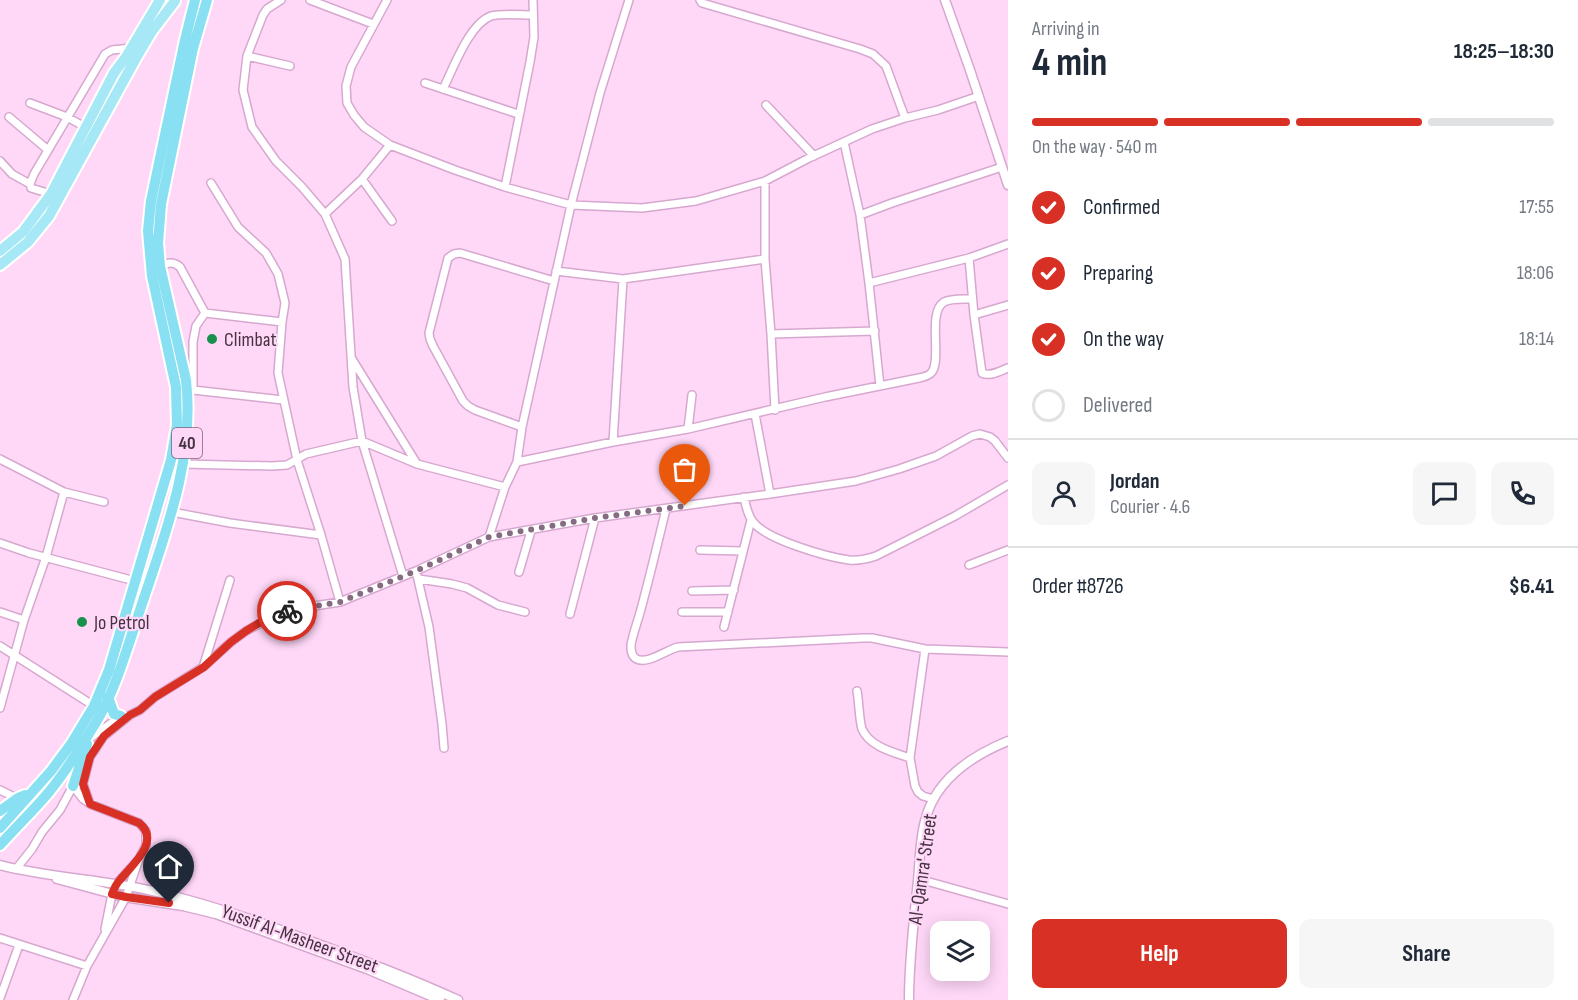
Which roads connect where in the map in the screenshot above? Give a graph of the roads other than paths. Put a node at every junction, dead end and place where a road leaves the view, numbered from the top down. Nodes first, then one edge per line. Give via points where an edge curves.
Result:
1 (160, 0) edge
2 (195, 0) edge
3 (207, 0) edge
4 (281, 0) edge
5 (310, 0) edge
6 (387, 0) edge
7 (533, 0) edge
8 (629, 0) edge
9 (700, 0) edge
10 (945, 0) edge
11 (175, 1) edge
12 (533, 15) junction
13 (373, 24) junction
14 (131, 48) junction
15 (247, 56) junction
16 (290, 66) dead end
17 (425, 83) dead end
18 (443, 89) junction
19 (979, 96) junction
20 (30, 103) dead end
21 (765, 105) dead end
22 (518, 114) junction
23 (9, 117) dead end
24 (67, 117) junction
25 (905, 118) junction
26 (86, 126) junction
27 (844, 142) junction
28 (390, 145) junction
29 (48, 150) junction
30 (814, 156) junction
31 (0, 161) edge
32 (1002, 167) junction
33 (362, 178) junction
34 (765, 181) junction
35 (212, 183) dead end
36 (30, 184) junction
37 (1008, 185) edge
38 (505, 187) junction
39 (51, 194) junction
40 (571, 205) junction
41 (325, 214) junction
42 (860, 215) junction
43 (392, 221) dead end
44 (1008, 244) edge
45 (0, 251) edge
46 (969, 258) junction
47 (765, 260) junction
48 (0, 265) edge
49 (160, 266) junction
50 (556, 271) junction
51 (623, 279) junction
52 (554, 281) junction
53 (869, 283) junction
54 (972, 299) junction
55 (1008, 305) edge
56 (205, 313) junction
57 (974, 315) junction
58 (282, 322) junction
59 (875, 331) junction
60 (771, 334) junction
61 (351, 357) junction
62 (1008, 368) edge
63 (880, 386) junction
64 (190, 392) junction
65 (692, 395) dead end
66 (283, 400) junction
67 (775, 410) junction
68 (755, 414) junction
69 (522, 427) junction
70 (688, 429) junction
71 (362, 441) junction
72 (613, 442) junction
73 (1008, 458) edge
74 (0, 459) edge
75 (297, 460) junction
76 (517, 462) junction
77 (183, 464) junction
78 (417, 464) junction
79 (1008, 485) edge
80 (506, 487) junction
81 (64, 492) junction
82 (770, 494) junction
83 (744, 497) junction
84 (104, 502) dead end
85 (666, 509) junction
86 (172, 512) junction
87 (595, 518) junction
88 (751, 520) junction
89 (531, 531) junction
90 (321, 535) junction
91 (489, 537) junction
92 (0, 543) edge
93 (700, 550) dead end
94 (1008, 550) edge
95 (743, 551) junction
96 (46, 558) junction
97 (969, 565) dead end
98 (416, 571) junction
99 (519, 572) dead end
100 (403, 576) junction
101 (418, 579) junction
102 (230, 580) dead end
103 (135, 581) junction
104 (734, 590) junction
105 (692, 591) dead end
106 (340, 602) junction
107 (0, 612) edge
108 (525, 612) dead end
109 (682, 612) dead end
110 (728, 612) junction
111 (570, 614) dead end
112 (24, 620) junction
113 (724, 627) dead end
114 (0, 646) edge
115 (925, 649) junction
116 (1008, 652) edge
117 (15, 656) junction
118 (204, 667) junction
119 (857, 691) dead end
120 (108, 697) junction
121 (94, 706) junction
122 (0, 708) edge
123 (125, 716) junction
124 (89, 735) junction
125 (1008, 741) edge
126 (444, 748) dead end
127 (910, 758) junction
128 (73, 786) junction
129 (0, 790) edge
130 (66, 799) junction
131 (933, 799) junction
132 (20, 800) junction
133 (87, 801) junction
134 (0, 811) edge
135 (0, 828) edge
136 (0, 845) edge
137 (139, 859) junction
138 (0, 865) edge
139 (16, 869) junction
140 (48, 875) junction
141 (919, 879) junction
142 (117, 883) junction
143 (130, 886) junction
144 (112, 894) junction
145 (126, 897) junction
146 (1008, 904) edge
147 (104, 934) junction
148 (0, 938) edge
149 (19, 945) junction
150 (87, 966) junction
151 (0, 998) edge
152 (73, 1000) edge
153 (440, 1000) edge
154 (458, 1000) edge
155 (909, 1000) edge

1 - 14 main road
2 - 103 highway, 40 via 153,191 148,231 152,276 175,375 177,425 171,460
3 - 49 highway, 40 via 193,48 161,204
4 - 15 street via 263,15
5 - 13 street
6 - 13 street
7 - 12 street
8 - 40 street
9 - 25 street via 873,54 886,66
10 - 19 street
11 - 48 main road via 136,58 49,216 28,242
12 - 18 street via 493,16 483,21 470,36
12 - 22 street via 534,37
13 - 28 street via 351,67 347,103 364,127
14 - 24 street via 105,54
14 - 26 main road
15 - 16 street
15 - 41 street via 243,90 252,126 276,162
17 - 18 street
18 - 22 street
19 - 25 street
19 - 32 street
20 - 24 street
21 - 30 street
22 - 38 street
23 - 29 street
24 - 26 street
24 - 29 street
25 - 27 street
26 - 39 main road
27 - 30 street
27 - 42 street
28 - 33 street
28 - 38 street
29 - 36 street
30 - 34 street
31 - 36 street via 12,174
32 - 37 street
32 - 42 street
33 - 41 street
33 - 43 street
34 - 40 street via 664,206
34 - 47 street
35 - 58 street via 238,227 266,253 278,274 285,303
36 - 39 street via 31,188
38 - 40 street
39 - 45 main road via 23,232
40 - 50 street
41 - 61 street via 345,259
42 - 53 street
44 - 46 street
46 - 53 street
46 - 54 street
47 - 51 street
47 - 60 street
49 - 56 street via 171,262 180,267
49 - 64 highway, 40
50 - 51 street
50 - 52 street
51 - 72 street
52 - 69 street
52 - 69 street via 454,254 448,258 429,333 463,401 475,410
53 - 59 street
54 - 57 street
54 - 63 street via 943,302 939,307 931,373
55 - 57 street
56 - 58 street
56 - 64 street via 196,326
57 - 62 street via 982,373
58 - 66 street via 278,373
59 - 60 street
59 - 63 street
60 - 67 street
61 - 71 street
61 - 78 street
63 - 67 street
64 - 66 street
64 - 77 highway, 40
65 - 70 street
66 - 75 street
67 - 68 street
68 - 70 street
68 - 82 street
69 - 76 street
70 - 72 street
71 - 75 street via 306,454
71 - 78 street
71 - 100 street
72 - 76 street
73 - 82 street via 995,441 980,434 936,456 878,475
74 - 81 street
75 - 77 street via 272,466
75 - 90 street
76 - 80 street
77 - 86 highway, 40
78 - 80 street
79 - 88 street via 866,560 810,550 770,535
80 - 91 street
81 - 84 street
81 - 96 street
82 - 83 street
83 - 85 street
83 - 88 street
85 - 87 street
85 - 115 street via 631,643 636,658 649,660 678,647 862,638
86 - 90 street
86 - 120 highway, 40
87 - 89 street
87 - 111 street
88 - 95 street
89 - 91 street
89 - 99 street
90 - 106 street
91 - 98 street
92 - 96 street
93 - 95 street
94 - 97 street
95 - 104 street
96 - 103 street
96 - 112 street
98 - 100 street
98 - 101 street
100 - 106 street
101 - 108 street via 467,588 498,605
101 - 126 street via 429,627
102 - 118 street
103 - 121 highway, 40
104 - 105 street
104 - 110 street
106 - 118 street via 295,609 259,623
107 - 112 street
109 - 110 street
110 - 113 street
112 - 117 street
114 - 117 street
115 - 116 street
115 - 127 street
117 - 121 street
117 - 122 street
118 - 123 street
119 - 127 street via 862,728 869,739
120 - 123 highway via 114,714
120 - 124 highway, 40
121 - 132 highway, 40 via 51,771
123 - 124 street
123 - 133 street via 90,757 83,784
124 - 128 highway
124 - 136 highway, 40 via 49,792
125 - 131 street, Al-Qamra' Street via 959,768
127 - 131 street via 918,792
128 - 130 street
128 - 133 street
129 - 132 street
130 - 133 street
130 - 139 street
131 - 141 street, Al-Qamra' Street via 923,828
132 - 134 highway
132 - 135 highway, 40
133 - 137 street via 142,824 147,840
137 - 142 street
137 - 143 street
138 - 139 street
139 - 140 street
140 - 142 street, Yussif Al-Masheer Street
140 - 144 street, Yussif Al-Masheer Street
141 - 146 street
141 - 155 street, Al-Qamra' Street via 909,959
142 - 143 street, Yussif Al-Masheer Street
142 - 144 street
143 - 145 street
143 - 154 street, Yussif Al-Masheer Street via 243,916
144 - 145 street, Yussif Al-Masheer Street
144 - 147 street
145 - 147 street
145 - 153 street, Yussif Al-Masheer Street via 216,914
147 - 150 street
148 - 149 street
149 - 150 street
149 - 151 street
150 - 152 street

